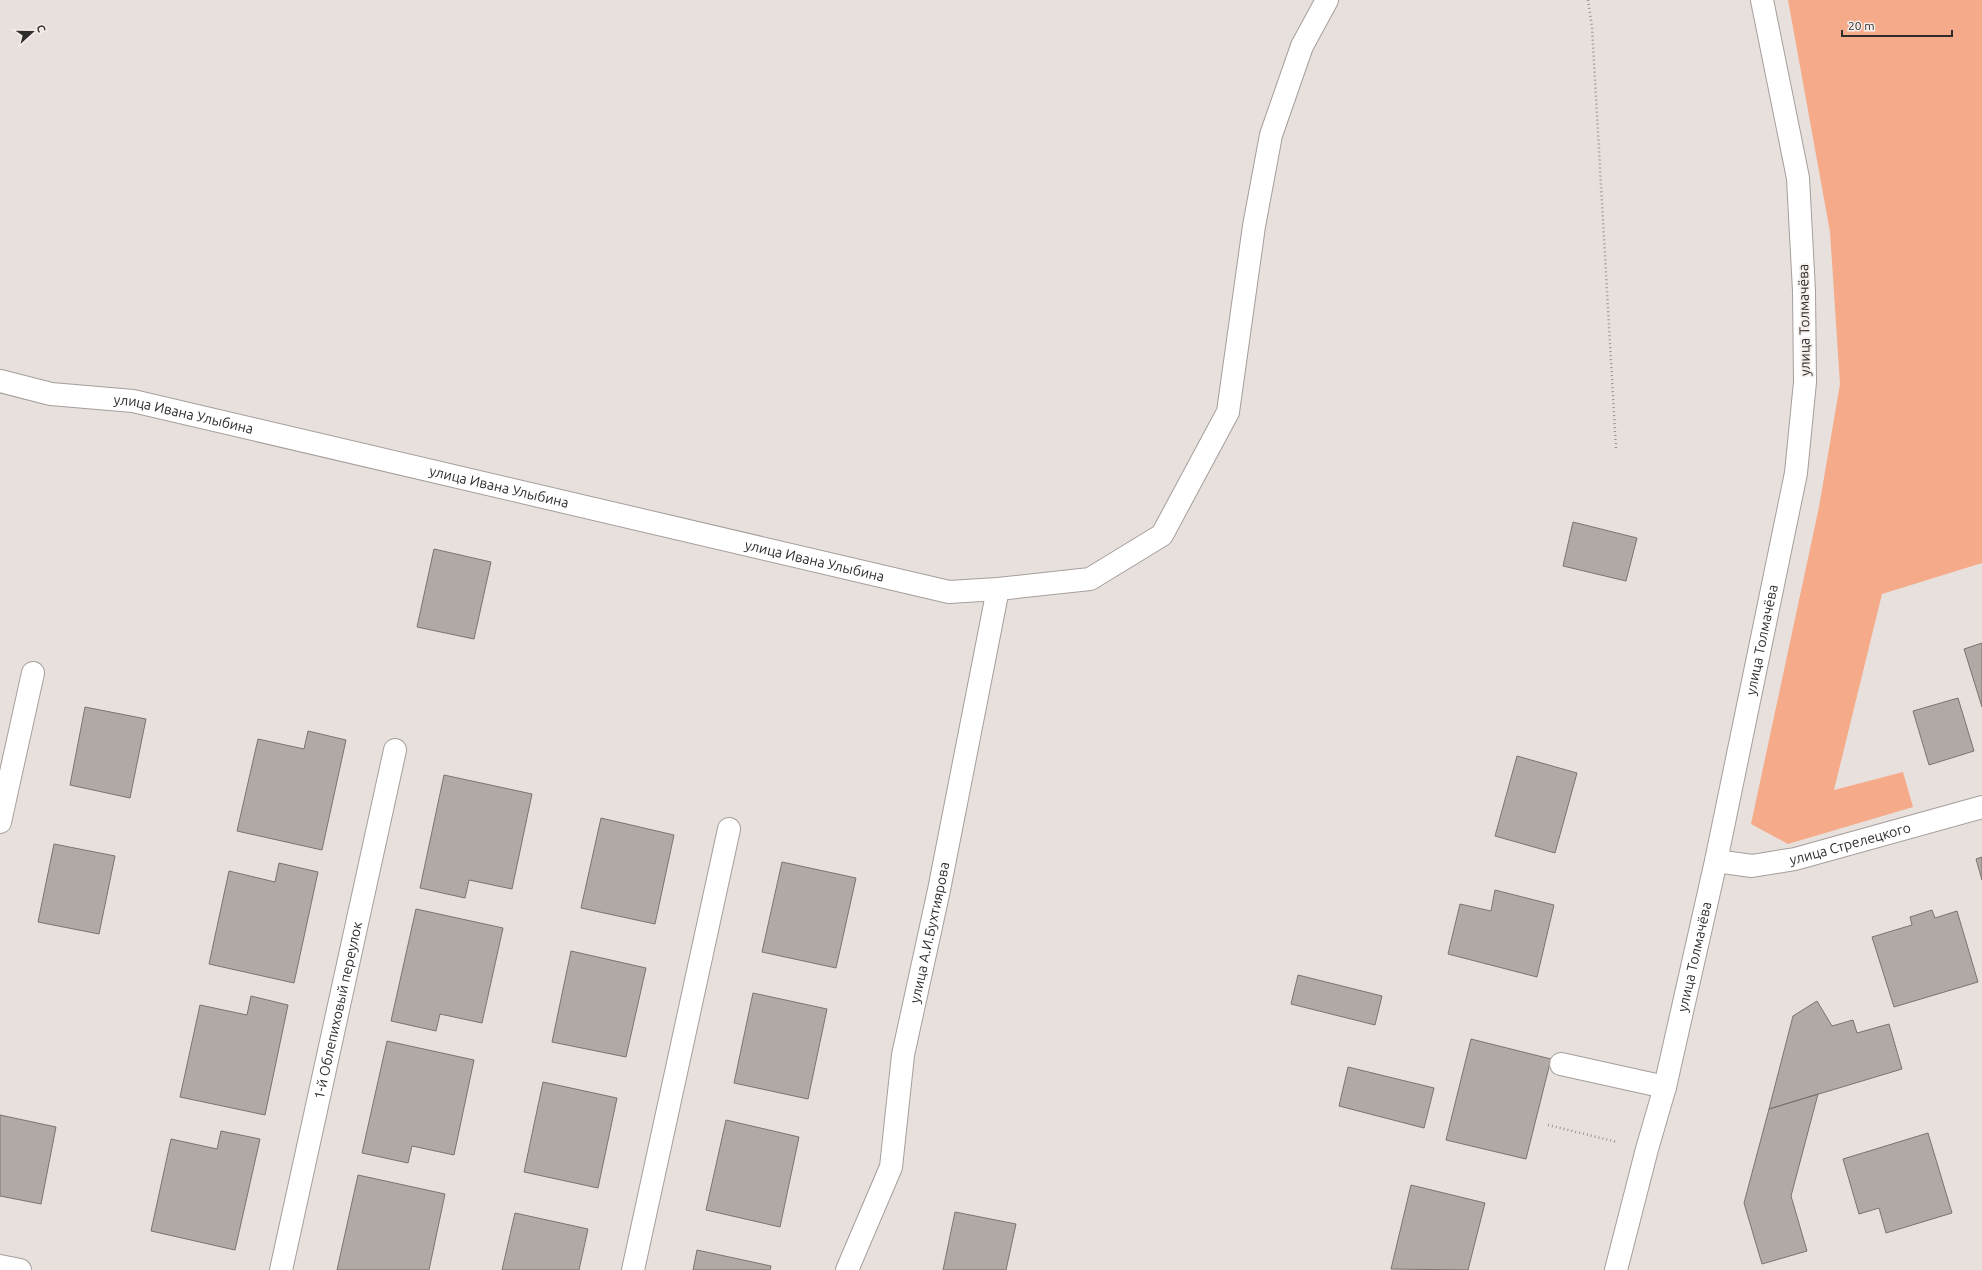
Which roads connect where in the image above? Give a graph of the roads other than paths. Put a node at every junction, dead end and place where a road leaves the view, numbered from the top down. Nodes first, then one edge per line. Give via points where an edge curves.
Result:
1 (1327, 0) edge
2 (1762, 0) edge
3 (0, 381) edge
4 (998, 589) junction
5 (33, 673) dead end
6 (395, 750) dead end
7 (1982, 807) edge
8 (0, 822) edge
9 (729, 829) dead end
10 (1716, 861) junction
11 (1561, 1064) dead end
12 (1665, 1087) junction
13 (0, 1266) edge
14 (20, 1270) edge
15 (282, 1270) edge
16 (633, 1270) edge
17 (847, 1270) edge
18 (1616, 1270) edge

1 - 4 street, улица Ивана Улыбина via 1302,46 1271,135 1254,226 1228,412 1162,535 1090,579
2 - 10 street, улица Толмачёва via 1798,178 1804,290 1805,382 1796,473
3 - 4 street, улица Ивана Улыбина via 51,394 134,401 949,592
4 - 17 street, улица А.И.Бухтиярова via 939,890 903,1055 891,1167
5 - 8 street
6 - 15 street, 1-й Облепиховый переулок
7 - 10 street, улица Стрелецкого via 1795,859 1752,866
9 - 16 street
10 - 12 street, улица Толмачёва
11 - 12 street
12 - 18 street, улица Толмачёва
13 - 14 street

